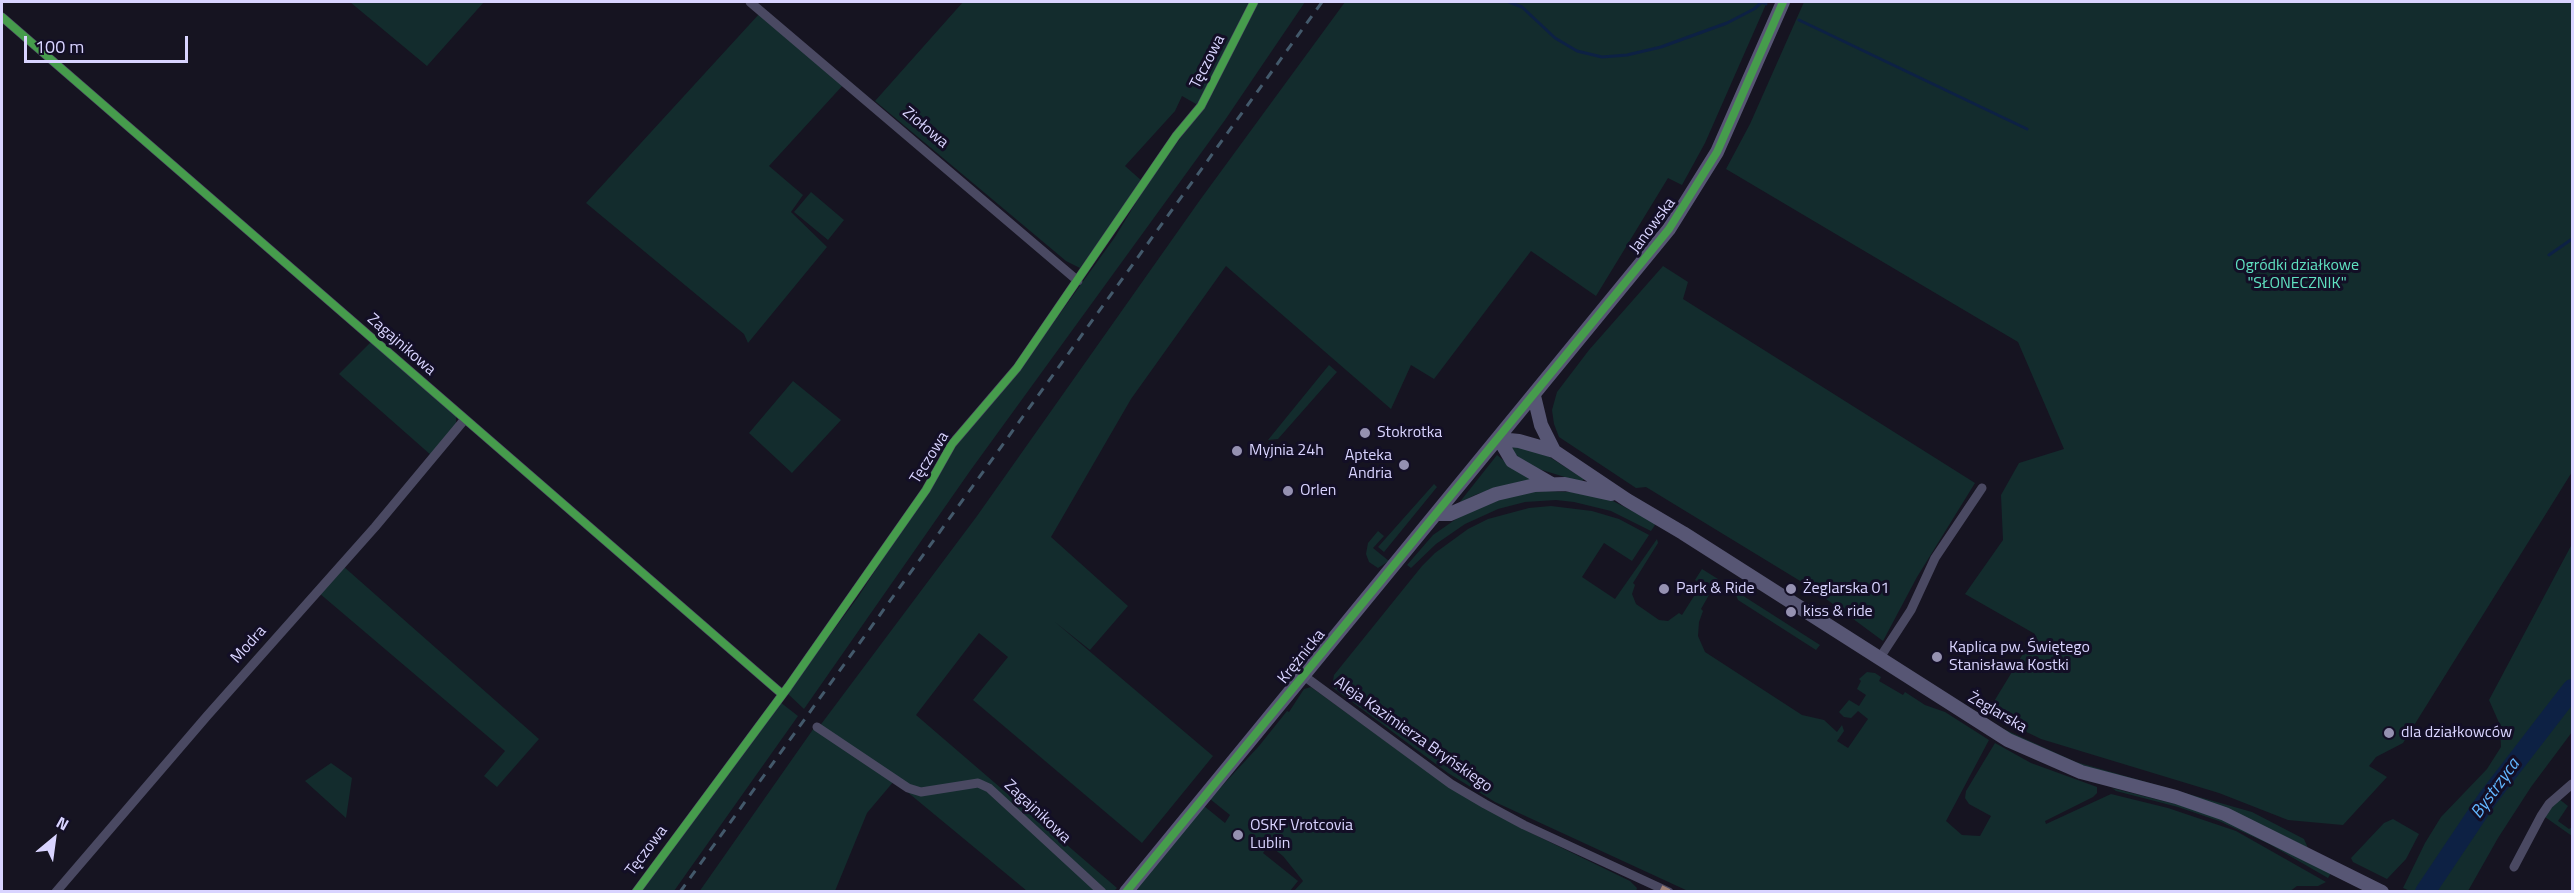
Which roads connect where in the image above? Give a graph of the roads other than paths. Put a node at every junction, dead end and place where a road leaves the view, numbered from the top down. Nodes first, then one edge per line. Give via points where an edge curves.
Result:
1 (750, 2) edge
2 (1254, 2) edge
3 (1784, 2) edge
4 (2, 17) edge
5 (1078, 281) junction
6 (1534, 396) junction
7 (465, 419) junction
8 (1499, 439) junction
9 (1554, 452) junction
10 (1550, 483) junction
11 (1982, 488) dead end
12 (1627, 500) junction
13 (1438, 514) junction
14 (1879, 659) junction
15 (1304, 676) junction
16 (782, 694) junction
17 (817, 727) dead end
18 (2572, 783) edge
19 (2514, 867) dead end
20 (2379, 890) edge
21 (56, 891) edge
22 (636, 891) edge
23 (1102, 891) edge
24 (1126, 891) edge
25 (1669, 891) edge

1 - 5 street, Ziołowa
2 - 5 street, Tęczowa via 1201,106 1176,136
3 - 6 street, Janowska via 1723,140 1686,205
4 - 7 street, Zagajnikowa
5 - 16 street, Tęczowa via 1017,368 952,444 926,490
6 - 8 street, Janowska
6 - 9 street via 1541,425
7 - 16 street, Zagajnikowa
7 - 21 street, Modra
8 - 9 street, Żeglarska
8 - 10 street, Żeglarska via 1512,461
8 - 13 street, Krężnicka
9 - 12 street, Żeglarska
10 - 12 street, Żeglarska via 1580,486
10 - 13 street, Żeglarska via 1517,488 1450,514
11 - 14 street via 1935,558 1911,610
12 - 14 street, Żeglarska
13 - 15 street, Krężnicka
14 - 20 street, Żeglarska via 2032,752 2087,773 2225,814
15 - 24 street, Krężnicka
15 - 25 street, Aleja Kazimierza Bryńskiego via 1451,784 1524,825
16 - 22 street, Tęczowa
17 - 23 street, Zagajnikowa via 908,788 921,792 978,783 989,788
18 - 19 street via 2541,816

